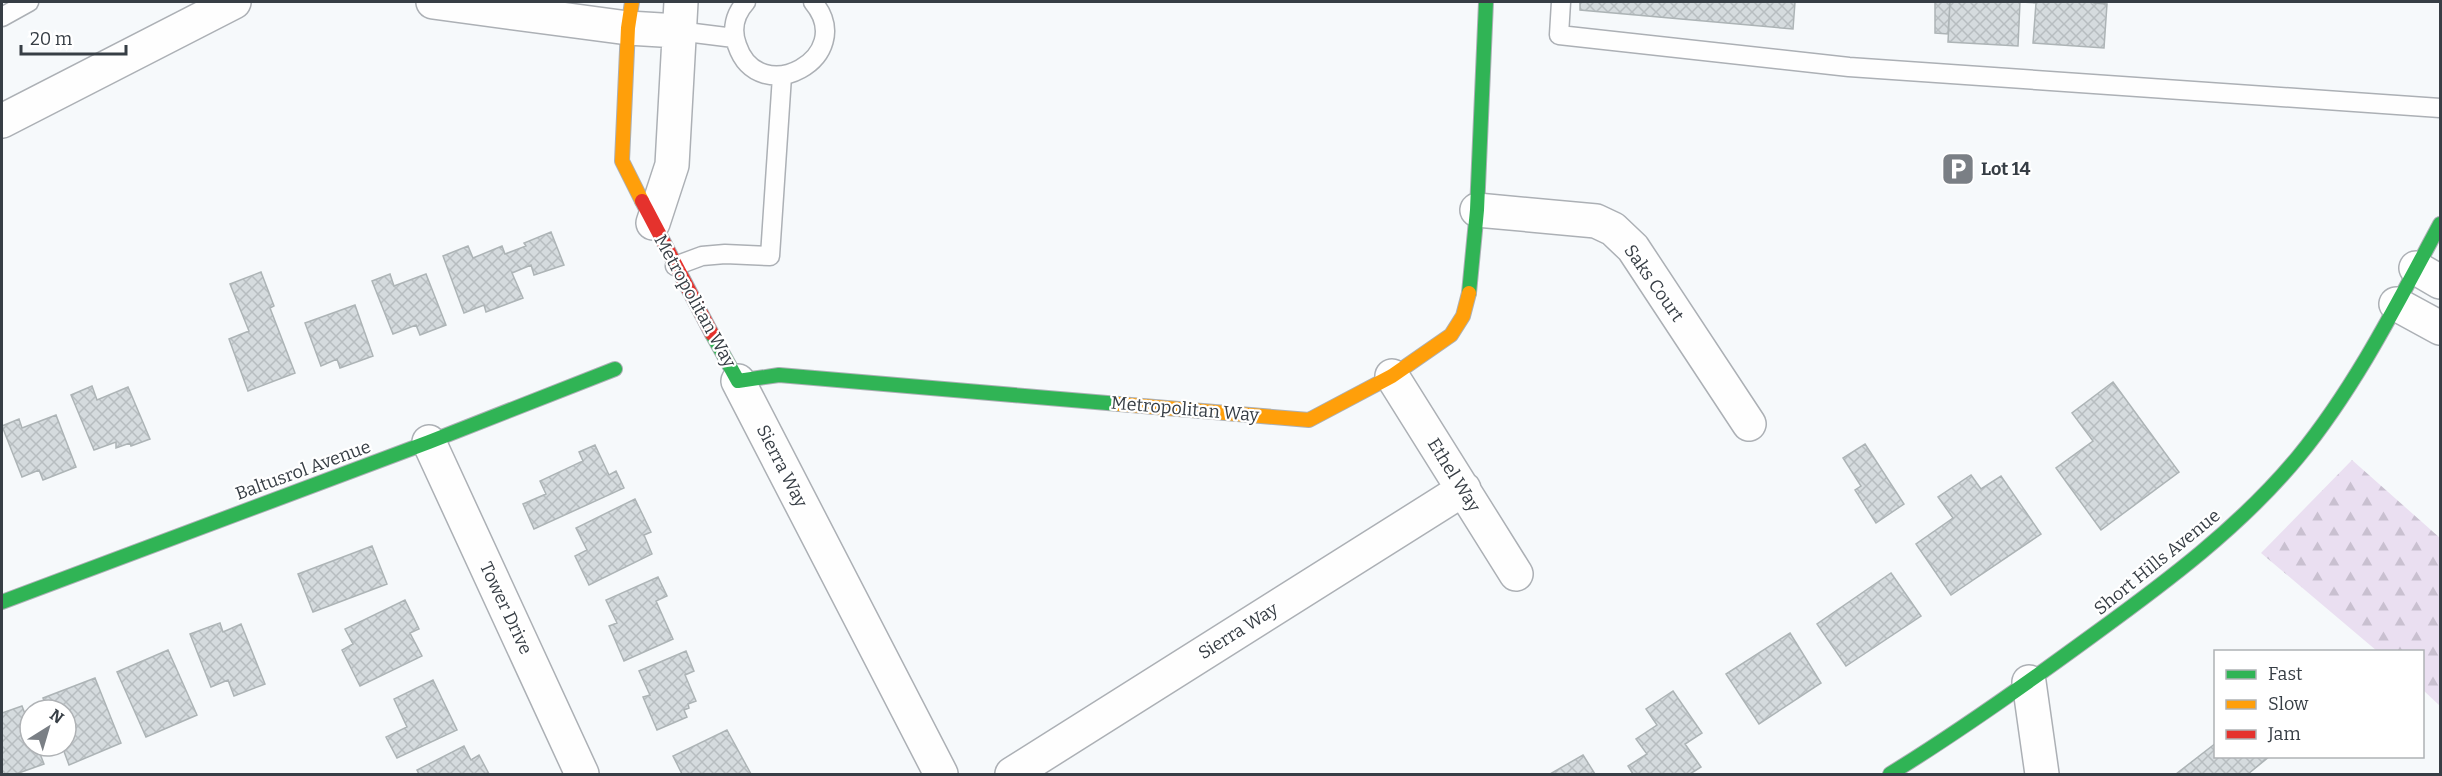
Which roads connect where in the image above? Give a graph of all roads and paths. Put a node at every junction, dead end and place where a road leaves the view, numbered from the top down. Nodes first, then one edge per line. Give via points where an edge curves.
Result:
1 (29, 2) edge
2 (234, 2) edge
3 (433, 2) edge
4 (746, 2) edge
5 (813, 2) edge
6 (1486, 2) edge
7 (1561, 2) edge
8 (630, 15) edge
9 (680, 16) edge
10 (2, 17) edge
11 (734, 38) junction
12 (782, 75) junction
13 (2440, 108) edge
14 (2, 121) edge
15 (1477, 210) junction
16 (653, 223) junction
17 (2440, 224) edge
18 (675, 266) junction
19 (2428, 275) edge
20 (2396, 304) junction
21 (2440, 328) edge
22 (615, 369) dead end
23 (1392, 376) junction
24 (738, 381) junction
25 (1749, 424) dead end
26 (429, 442) junction
27 (1464, 489) junction
28 (1516, 574) dead end
29 (2, 602) edge
30 (2029, 682) junction
31 (1906, 772) edge
32 (582, 774) edge
33 (941, 774) edge
34 (1012, 774) edge
35 (2043, 774) edge

1 - 10 lane
2 - 14 street
3 - 8 street
4 - 11 lane via 735,22
5 - 12 lane via 822,16 823,43 807,67
6 - 15 street, Metropolitan Way
7 - 13 lane via 1559,35 1849,67
8 - 9 street
8 - 16 street, Metropolitan Way via 622,162
9 - 11 lane
9 - 16 street, Metropolitan Way via 672,165
11 - 12 lane via 749,65 762,73
12 - 18 lane via 770,256 702,256
15 - 23 street, Metropolitan Way via 1463,316 1451,334
15 - 25 street, Saks Court via 1596,221 1613,229 1633,248
16 - 18 street, Metropolitan Way
17 - 19 street, Short Hills Avenue
18 - 24 street, Metropolitan Way
19 - 20 street, Short Hills Avenue
20 - 21 street
20 - 30 street, Short Hills Avenue via 2339,402 2298,458 2222,536
22 - 26 street, Baltusrol Avenue
23 - 24 street, Metropolitan Way via 1309,420 779,375
23 - 27 street, Ethel Way
24 - 33 street, Sierra Way
26 - 29 street, Baltusrol Avenue
26 - 32 street, Tower Drive
27 - 28 street, Ethel Way
27 - 34 street, Sierra Way
30 - 31 street, Short Hills Avenue
30 - 35 street

